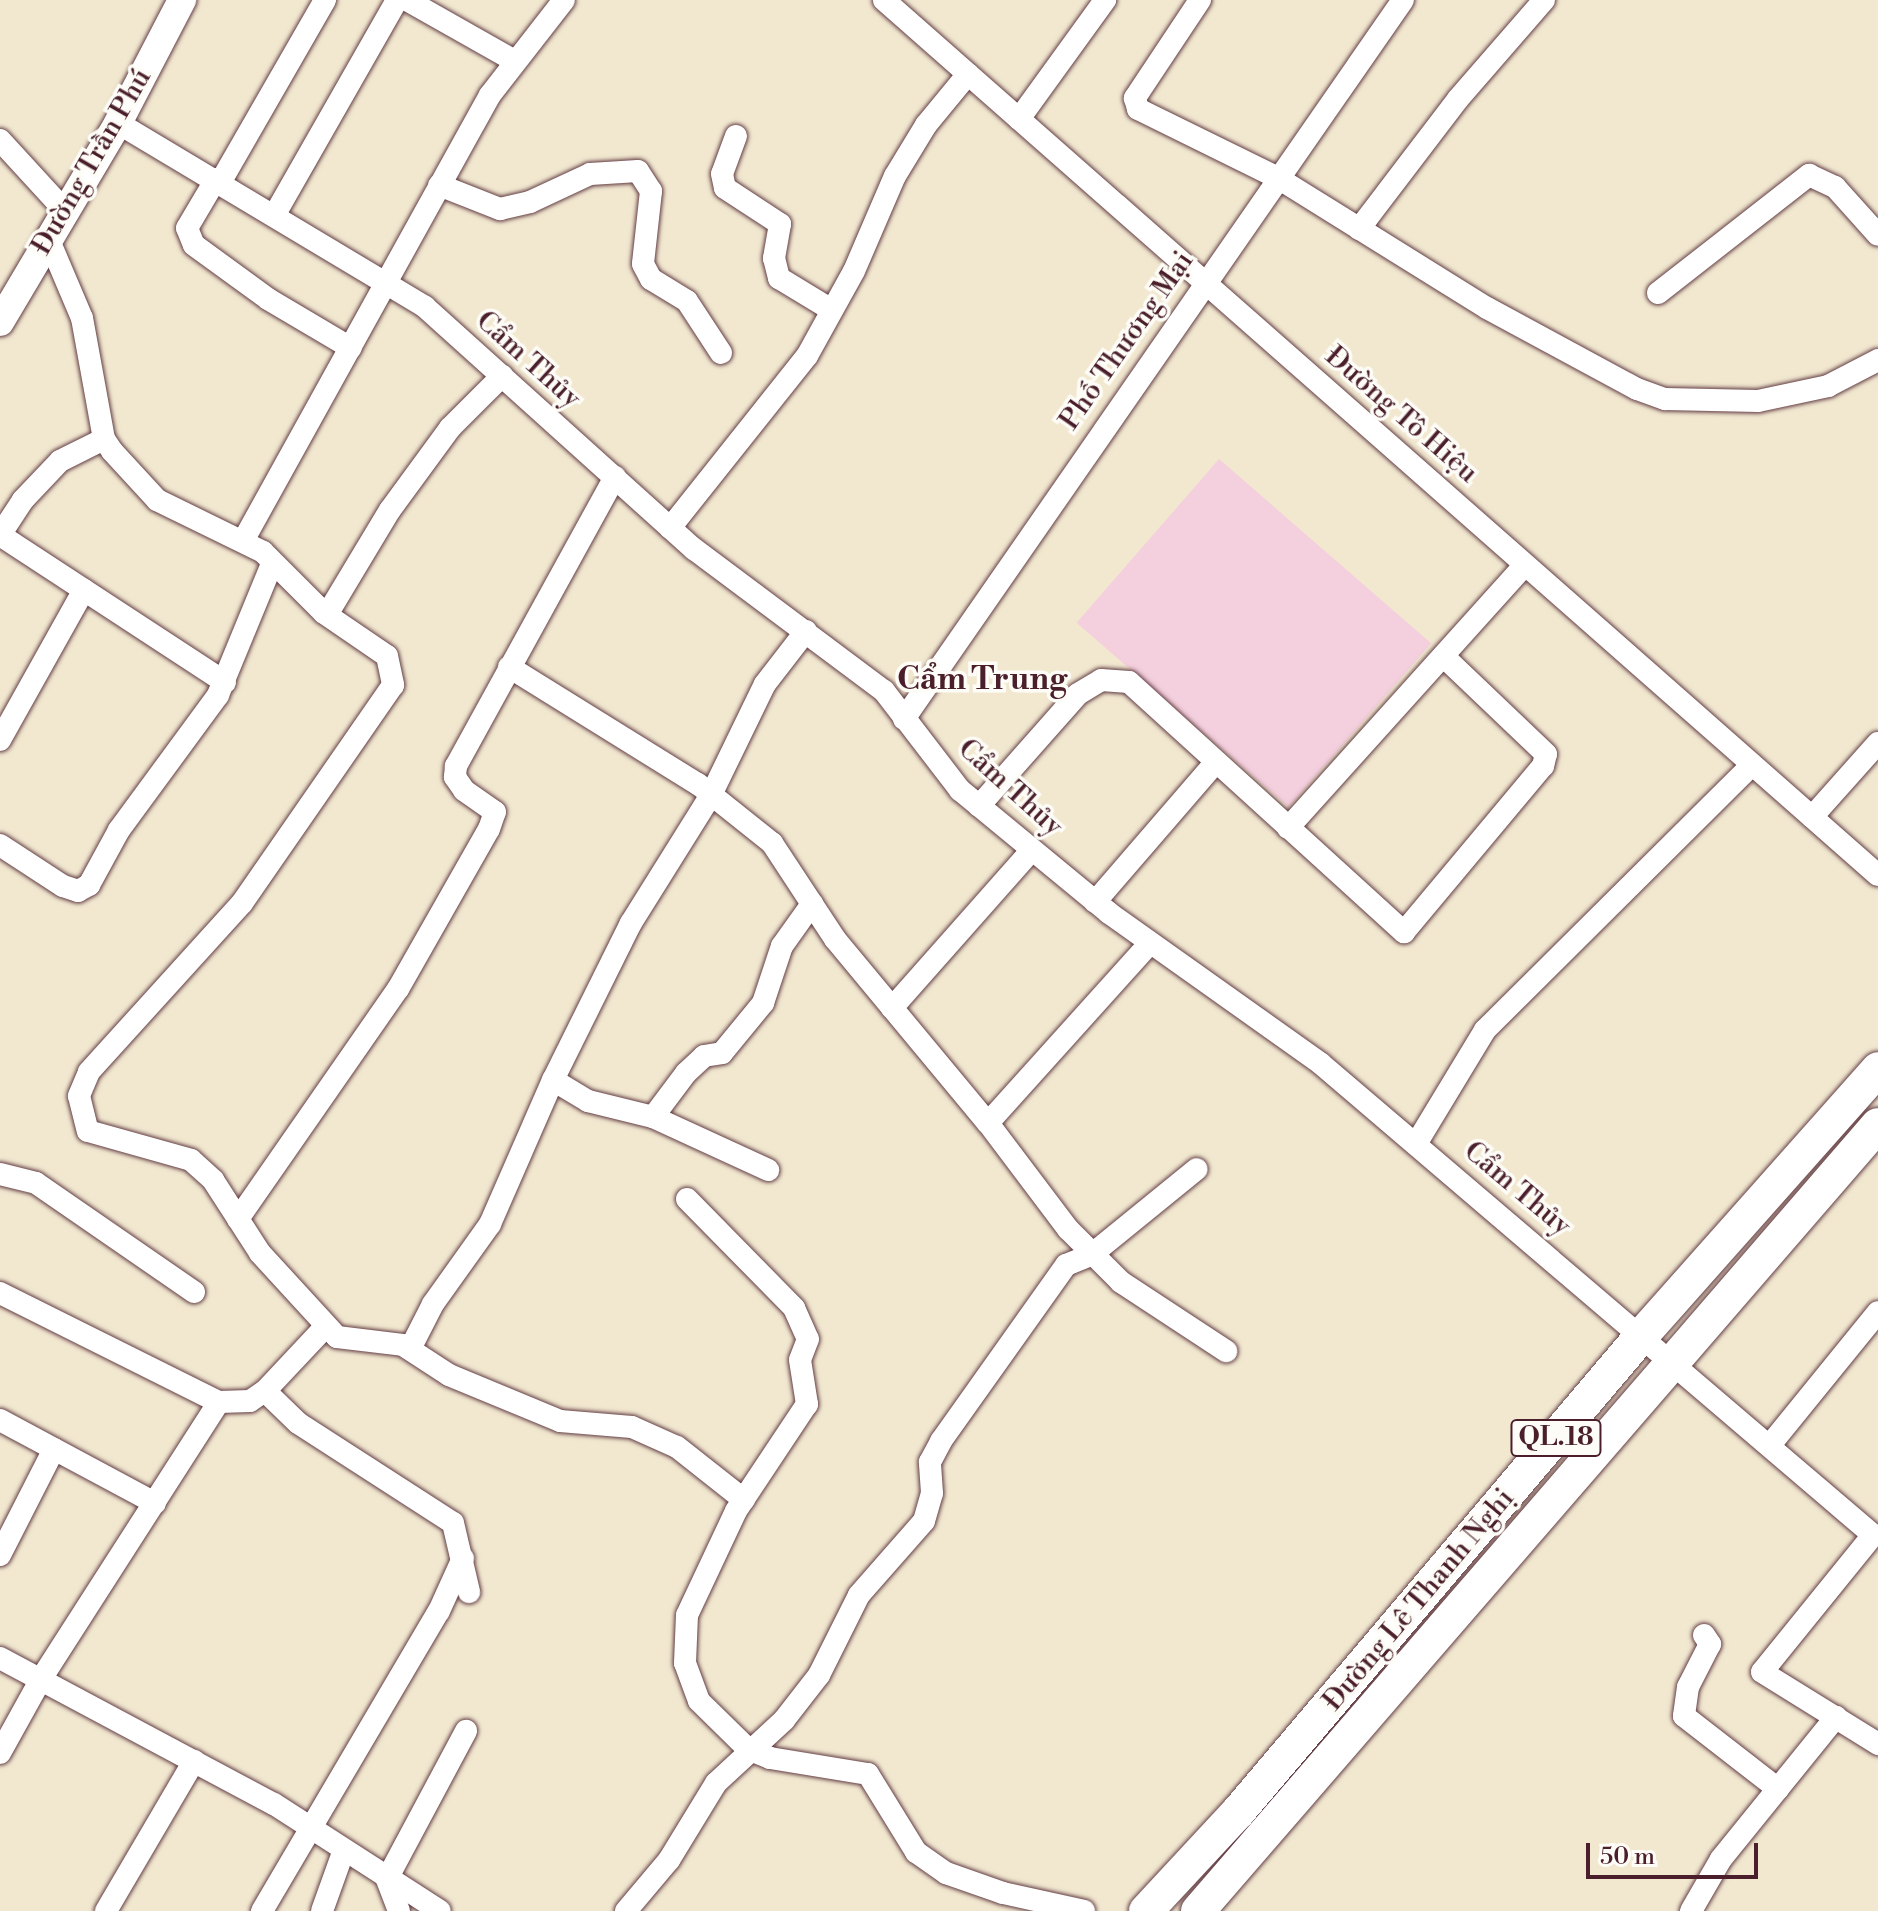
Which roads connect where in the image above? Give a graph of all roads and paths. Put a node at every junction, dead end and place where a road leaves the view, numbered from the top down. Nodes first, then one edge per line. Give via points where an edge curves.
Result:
1 (182, 0) edge
2 (325, 0) edge
3 (397, 0) edge
4 (407, 0) edge
5 (564, 0) edge
6 (884, 0) edge
7 (1105, 0) edge
8 (1200, 0) edge
9 (1403, 0) edge
10 (1544, 0) edge
11 (515, 61) junction
12 (968, 74) junction
13 (1019, 119) junction
14 (118, 123) junction
15 (736, 136) dead end
16 (0, 140) edge
17 (1278, 178) junction
18 (219, 180) junction
19 (439, 185) junction
20 (65, 211) junction
21 (275, 214) junction
22 (1359, 229) junction
23 (1878, 235) edge
24 (48, 238) junction
25 (1204, 281) junction
26 (385, 282) junction
27 (1658, 293) dead end
28 (830, 309) junction
29 (0, 322) edge
30 (351, 348) junction
31 (721, 353) dead end
32 (1875, 367) edge
33 (502, 376) junction
34 (104, 439) junction
35 (615, 477) junction
36 (670, 528) junction
37 (243, 541) junction
38 (272, 564) junction
39 (1525, 565) junction
40 (84, 590) junction
41 (328, 613) junction
42 (806, 631) junction
43 (1443, 656) junction
44 (509, 667) junction
45 (225, 682) junction
46 (904, 719) junction
47 (0, 740) edge
48 (1878, 743) edge
49 (1215, 763) junction
50 (1752, 765) junction
51 (711, 795) junction
52 (979, 806) junction
53 (1812, 817) junction
54 (1288, 828) junction
55 (0, 845) edge
56 (1032, 850) junction
57 (1878, 875) edge
58 (1095, 902) junction
59 (812, 904) junction
60 (1150, 943) junction
61 (892, 1008) junction
62 (1878, 1069) edge
63 (553, 1080) junction
64 (653, 1117) junction
65 (988, 1123) junction
66 (1878, 1125) edge
67 (1416, 1144) junction
68 (1197, 1169) dead end
69 (768, 1170) dead end
70 (0, 1174) edge
71 (687, 1199) dead end
72 (238, 1219) junction
73 (1091, 1255) junction
74 (194, 1292) dead end
75 (0, 1293) edge
76 (1878, 1312) edge
77 (326, 1326) junction
78 (1643, 1334) junction
79 (410, 1349) junction
80 (1226, 1351) dead end
81 (1674, 1360) junction
82 (265, 1391) junction
83 (219, 1402) junction
84 (0, 1420) edge
85 (1770, 1445) junction
86 (54, 1449) junction
87 (744, 1500) junction
88 (155, 1503) junction
89 (1876, 1537) edge
90 (0, 1555) edge
91 (463, 1558) junction
92 (469, 1592) dead end
93 (1704, 1635) dead end
94 (0, 1658) edge
95 (41, 1679) junction
96 (1836, 1717) junction
97 (466, 1731) dead end
98 (1878, 1744) edge
99 (748, 1749) junction
100 (0, 1753) edge
101 (194, 1761) junction
102 (1778, 1789) junction
103 (1251, 1823) junction
104 (310, 1828) junction
105 (344, 1850) junction
106 (387, 1879) junction
107 (1215, 1900) edge
108 (106, 1911) edge
109 (262, 1911) edge
110 (322, 1911) edge
111 (399, 1911) edge
112 (440, 1911) edge
113 (626, 1911) edge
114 (1084, 1911) edge
115 (1146, 1911) edge
116 (1691, 1911) edge

1 - 14 main road, Đường Trần Phú
2 - 18 street
3 - 21 street
4 - 11 street
5 - 11 street
6 - 12 street, Đường Tô Hiệu
7 - 13 street
8 - 17 street via 1135,104
9 - 17 street, Phố Thương Mại
10 - 22 street via 1458,99
11 - 19 street
12 - 13 street, Đường Tô Hiệu
12 - 28 street via 926,125 895,176 854,271
13 - 25 street, Đường Tô Hiệu
14 - 18 street, Cẩm Thủy
14 - 20 main road, Đường Trần Phú
15 - 28 street via 722,174 725,188 780,224 774,258 779,278
16 - 20 street
17 - 22 street
17 - 25 street, Phố Thương Mại
18 - 21 street, Cẩm Thủy
18 - 30 street via 187,228 194,245 268,299
19 - 26 street
19 - 31 street via 500,209 530,202 590,174 638,171 651,191 643,264 651,279 687,301
20 - 24 main road, Đường Trần Phú
21 - 26 street, Cẩm Thủy
22 - 32 street via 1487,308 1665,399 1758,401 1828,386
23 - 27 street via 1835,187 1809,175
24 - 29 main road, Đường Trần Phú
24 - 34 street via 82,318
25 - 39 street, Đường Tô Hiệu
25 - 46 street, Phố Thương Mại
26 - 30 street
26 - 33 street, Cẩm Thủy via 425,307
28 - 36 street via 807,356
30 - 37 street
33 - 35 street, Cẩm Thủy
33 - 41 street via 433,451
34 - 37 street via 157,500
34 - 40 street via 60,461 23,500 0,535
35 - 36 street, Cẩm Thủy
35 - 44 street
36 - 42 street, Cẩm Thủy
37 - 38 street
38 - 41 street
38 - 45 street
39 - 43 street
39 - 50 street, Đường Tô Hiệu
40 - 45 street
40 - 47 street
41 - 72 street via 387,656 393,685 242,903 89,1072 79,1096 88,1131 191,1160 213,1180
42 - 46 street, Cẩm Thủy via 884,691
42 - 51 street via 765,684
43 - 54 street
43 - 54 street via 1546,754 1543,766 1404,932
44 - 51 street
44 - 72 street via 456,766 455,777 464,790 495,812 489,829 398,989
45 - 55 street via 119,830 89,885 78,891 63,886
46 - 52 street, Cẩm Thủy
48 - 53 street
49 - 52 street via 1129,682 1101,680 1078,694
49 - 54 street
49 - 58 street
50 - 53 street, Đường Tô Hiệu
50 - 67 street via 1485,1030
51 - 59 street via 772,843
51 - 63 street via 631,923
52 - 56 street, Cẩm Thủy
53 - 57 street, Đường Tô Hiệu
56 - 58 street, Cẩm Thủy
56 - 61 street
58 - 60 street, Cẩm Thủy
59 - 61 street
59 - 64 street via 782,946 763,1003 722,1053 704,1056 686,1073
60 - 65 street
60 - 67 street, Cẩm Thủy via 1320,1063
61 - 65 street
62 - 78 highway, Đường Lê Thanh Nghị / QL.18
63 - 64 street via 588,1101
63 - 79 street via 490,1224 433,1304
64 - 69 street
65 - 73 street
66 - 81 highway, Đường Lê Thanh Nghị / QL.18
67 - 78 street, Cẩm Thủy
68 - 73 street
70 - 74 street via 36,1183
71 - 87 street via 794,1308 808,1339 800,1360 807,1404
72 - 77 street via 260,1253 313,1304
73 - 80 street via 1121,1282
73 - 99 street via 1066,1265 941,1441 930,1462 932,1493 924,1521 859,1595 802,1698
75 - 83 street
76 - 85 street
77 - 79 street via 337,1337
77 - 82 street
78 - 81 street, Cẩm Thủy
78 - 103 highway, Đường Lê Thanh Nghị / QL.18
79 - 87 street via 449,1375 560,1421 632,1427 677,1447
81 - 85 street, Cẩm Thủy
81 - 103 highway, Đường Lê Thanh Nghị / QL.18
82 - 83 street via 250,1401
82 - 91 street via 298,1423 443,1514 453,1523
83 - 88 street
84 - 86 street
85 - 89 street, Cẩm Thủy
86 - 88 street
86 - 90 street
87 - 99 street via 702,1575 687,1615 685,1663 699,1701
88 - 95 street
89 - 96 street via 1762,1672
91 - 92 street
91 - 104 street via 439,1611
93 - 102 street via 1710,1644 1688,1687 1684,1716
94 - 95 street
95 - 100 street
95 - 101 street
96 - 98 street
96 - 102 street
97 - 106 street
99 - 113 street via 716,1783 669,1860
99 - 114 street via 770,1758 868,1774 916,1852 946,1873 1003,1893
101 - 104 street
101 - 108 street
102 - 116 street via 1721,1859
103 - 107 highway, Đường Lê Thanh Nghị / QL.18
103 - 115 highway, Đường Lê Thanh Nghị / QL.18 via 1201,1853
104 - 105 street
104 - 109 street
105 - 106 street
105 - 110 street
106 - 111 street
106 - 112 street

